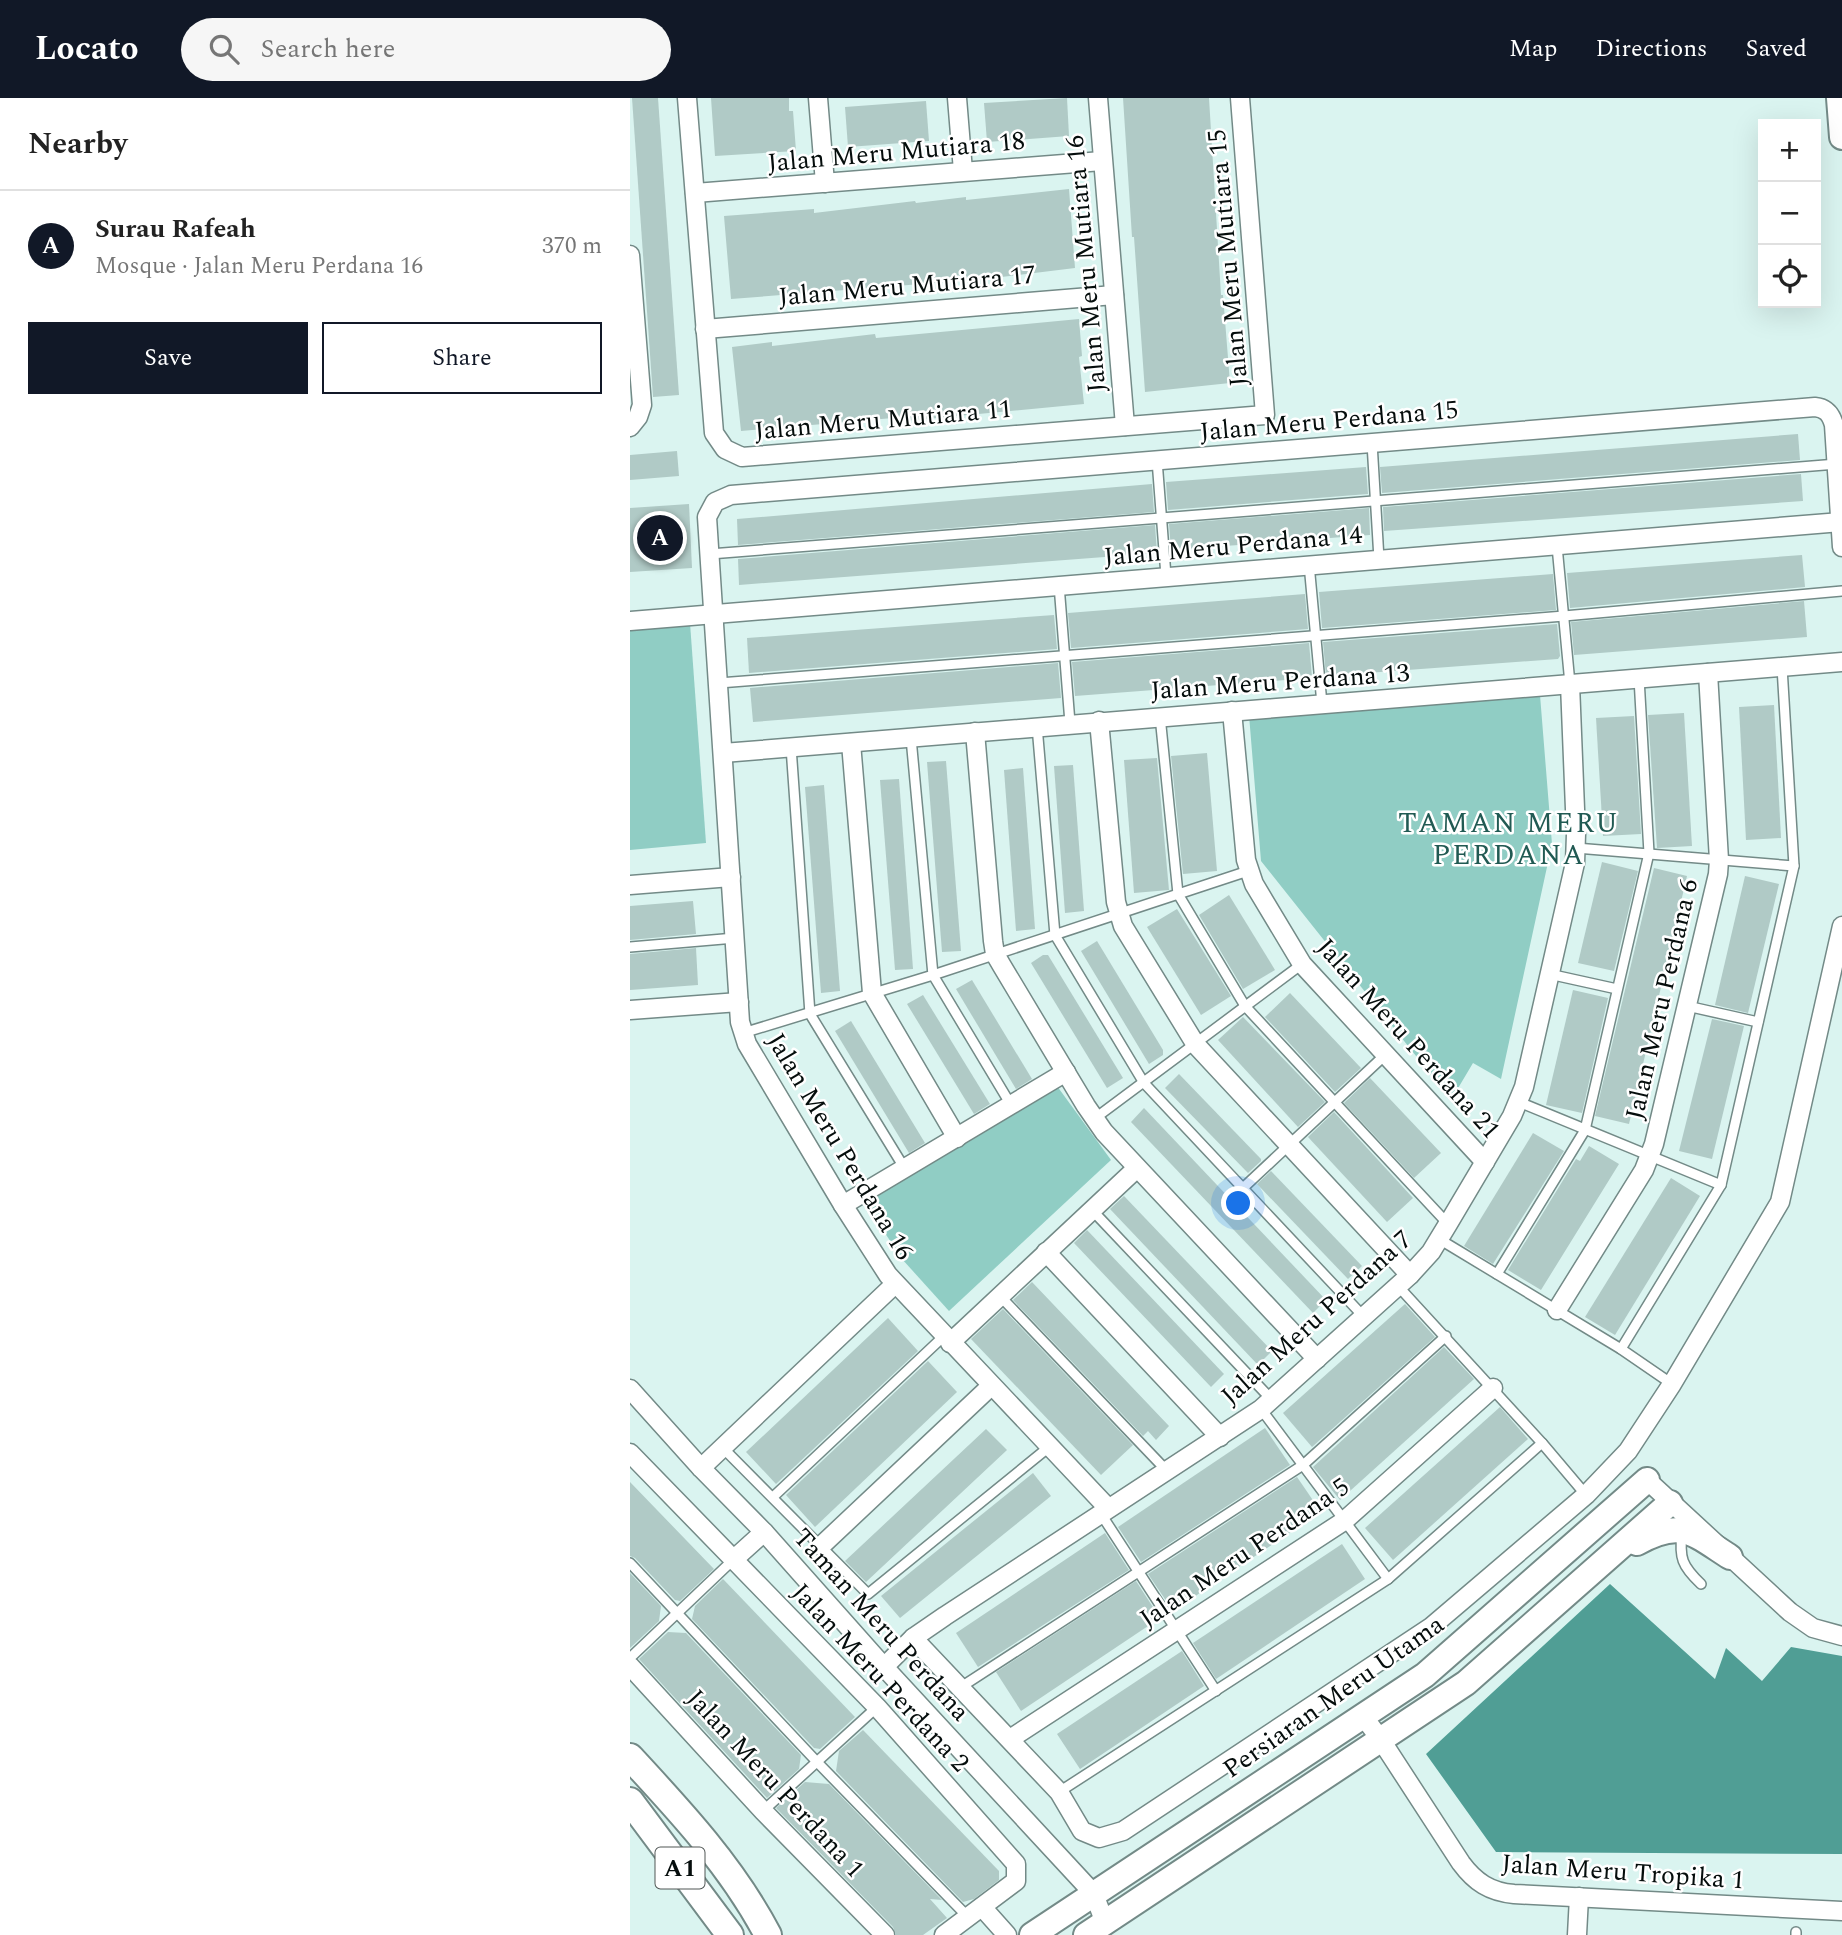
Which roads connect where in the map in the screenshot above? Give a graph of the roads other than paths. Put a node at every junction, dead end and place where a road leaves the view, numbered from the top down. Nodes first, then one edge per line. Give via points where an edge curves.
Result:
1 (687, 98) edge
2 (818, 98) edge
3 (957, 98) edge
4 (1098, 98) edge
5 (1240, 98) edge
6 (1839, 98) edge
7 (1842, 137) edge
8 (1102, 161) junction
9 (963, 171) junction
10 (825, 183) junction
11 (695, 193) junction
12 (630, 255) edge
13 (1114, 295) junction
14 (705, 329) junction
15 (1265, 415) joint
16 (1125, 426) junction
17 (630, 427) edge
18 (1372, 443) junction
19 (1157, 460) junction
20 (1837, 464) junction
21 (1376, 500) junction
22 (707, 517) joint
23 (1161, 518) junction
24 (1841, 522) edge
25 (1558, 546) junction
26 (1842, 547) edge
27 (710, 554) junction
28 (1379, 559) junction
29 (1309, 564) junction
30 (1166, 576) junction
31 (1059, 585) junction
32 (1842, 591) edge
33 (714, 614) junction
34 (1564, 616) junction
35 (630, 621) edge
36 (1315, 634) junction
37 (1064, 655) junction
38 (1842, 662) edge
39 (1782, 667) junction
40 (1709, 673) junction
41 (1639, 678) junction
42 (719, 683) junction
43 (1570, 684) junction
44 (1322, 704) junction
45 (1232, 711) junction
46 (1160, 716) junction
47 (1099, 721) junction
48 (1070, 723) junction
49 (1037, 726) junction
50 (975, 732) junction
51 (911, 737) junction
52 (851, 743) junction
53 (790, 747) junction
54 (723, 753) junction
55 (1576, 848) junction
56 (1649, 853) junction
57 (1719, 860) junction
58 (1794, 866) junction
59 (1248, 871) junction
60 (731, 877) junction
61 (630, 885) edge
62 (1178, 894) junction
63 (1118, 913) junction
64 (1842, 926) edge
65 (1055, 934) junction
66 (735, 939) junction
67 (630, 947) edge
68 (995, 954) junction
69 (1302, 964) junction
70 (1549, 974) junction
71 (933, 975) junction
72 (1617, 989) junction
73 (872, 993) junction
74 (739, 1002) junction
75 (1245, 1006) junction
76 (1687, 1006) junction
77 (630, 1010) edge
78 (810, 1014) junction
79 (1758, 1022) junction
80 (743, 1034) junction
81 (1196, 1045) junction
82 (1385, 1055) junction
83 (1066, 1072) junction
84 (1144, 1083) junction
85 (1519, 1102) junction
86 (1334, 1103) junction
87 (1011, 1105) junction
88 (1094, 1119) junction
89 (1585, 1130) junction
90 (957, 1138) junction
91 (1289, 1146) junction
92 (1649, 1157) junction
93 (1485, 1162) junction
94 (1137, 1167) junction
95 (905, 1170) junction
96 (1721, 1185) junction
97 (1243, 1188) junction
98 (843, 1205) junction
99 (1092, 1210) junction
100 (1444, 1232) junction
101 (1045, 1252) junction
102 (1497, 1274) junction
103 (1404, 1280) junction
104 (895, 1284) junction
105 (1000, 1296) junction
106 (1557, 1310) junction
107 (1364, 1317) junction
108 (1446, 1336) junction
109 (947, 1339) junction
110 (1621, 1349) junction
111 (1317, 1359) junction
112 (1672, 1384) junction
113 (992, 1386) junction
114 (1493, 1388) junction
115 (630, 1389) edge
116 (1267, 1404) junction
117 (1220, 1437) junction
118 (1542, 1443) junction
119 (1049, 1447) junction
120 (723, 1448) junction
121 (630, 1453) edge
122 (1303, 1465) junction
123 (701, 1468) junction
124 (1167, 1471) junction
125 (1647, 1480) joint
126 (1586, 1495) junction
127 (773, 1497) junction
128 (1670, 1503) junction
129 (1104, 1511) junction
130 (1343, 1521) junction
131 (1682, 1530) junction
132 (764, 1532) junction
133 (821, 1546) junction
134 (1730, 1557) junction
135 (1608, 1558) junction
136 (733, 1560) junction
137 (630, 1563) edge
138 (1138, 1572) junction
139 (1388, 1579) junction
140 (1701, 1584) dead end
141 (678, 1613) junction
142 (1176, 1632) junction
143 (1842, 1636) edge
144 (913, 1639) junction
145 (630, 1658) edge
146 (630, 1666) edge
147 (884, 1667) junction
148 (961, 1687) junction
149 (1216, 1691) junction
150 (877, 1707) junction
151 (1363, 1716) junction
152 (1010, 1740) junction
153 (1381, 1740) junction
154 (630, 1757) edge
155 (818, 1763) junction
156 (1059, 1792) junction
157 (630, 1801) edge
158 (763, 1811) junction
159 (1094, 1894) junction
160 (1579, 1897) junction
161 (1842, 1911) edge
162 (975, 1912) junction
163 (1095, 1929) edge
164 (730, 1935) edge
165 (768, 1935) edge
166 (885, 1935) edge
167 (944, 1935) edge
168 (1007, 1935) edge
169 (1032, 1935) edge
170 (1577, 1935) edge

1 - 11 street, Jalan Meru Mutiara 11
2 - 10 street
3 - 9 street
4 - 8 street, Jalan Meru Mutiara 16
5 - 15 street, Jalan Meru Mutiara 15
6 - 7 main road
8 - 9 street, Jalan Meru Mutiara 18
8 - 13 street, Jalan Meru Mutiara 16
9 - 10 street, Jalan Meru Mutiara 18
10 - 11 street, Jalan Meru Mutiara 18
11 - 14 street, Jalan Meru Mutiara 11
12 - 17 street via 642,405
13 - 14 street, Jalan Meru Mutiara 17
13 - 16 street, Jalan Meru Mutiara 16
14 - 16 street, Jalan Meru Mutiara 11 via 713,433 725,449 742,457
15 - 16 street, Jalan Meru Mutiara 11
18 - 19 street, Jalan Meru Perdana 15
18 - 20 street, Jalan Meru Perdana 15 via 1815,407 1832,417
18 - 21 lane
19 - 22 street, Jalan Meru Perdana 15 via 731,495 715,502
19 - 23 lane
20 - 21 lane
20 - 24 street, Jalan Meru Perdana 15
21 - 23 lane
21 - 28 lane
22 - 27 street, Jalan Meru Perdana 16
23 - 27 lane
23 - 30 lane
24 - 25 street, Jalan Meru Perdana 14
24 - 26 street, Jalan Meru Perdana 15
25 - 28 street, Jalan Meru Perdana 14
25 - 34 lane
27 - 33 street, Jalan Meru Perdana 16
28 - 29 street, Jalan Meru Perdana 14
29 - 30 street, Jalan Meru Perdana 14
29 - 36 lane
30 - 31 street, Jalan Meru Perdana 14
31 - 33 street, Jalan Meru Perdana 14
31 - 37 lane
32 - 34 lane
33 - 35 street, Jalan Meru Perdana 14
33 - 42 street, Jalan Meru Perdana 16
34 - 36 lane
34 - 43 lane
36 - 37 lane
36 - 44 lane
37 - 42 lane
37 - 48 lane
38 - 39 street, Jalan Meru Perdana 13
39 - 40 street, Jalan Meru Perdana 13
39 - 58 lane
40 - 41 street, Jalan Meru Perdana 13
40 - 57 street, Jalan Meru Perdana 6
41 - 43 street, Jalan Meru Perdana 13
41 - 56 lane
42 - 54 street, Jalan Meru Perdana 16
43 - 44 street, Jalan Meru Perdana 13
43 - 55 street, Jalan Meru Perdana 7
44 - 45 street, Jalan Meru Perdana 13
45 - 46 street, Jalan Meru Perdana 13
45 - 59 street, Jalan Meru Perdana 21
46 - 47 street, Jalan Meru Perdana 13
46 - 62 lane
47 - 48 street, Jalan Meru Perdana 13
47 - 63 street
48 - 49 street, Jalan Meru Perdana 13
49 - 50 street, Jalan Meru Perdana 13
49 - 65 lane
50 - 51 street, Jalan Meru Perdana 13
50 - 68 street
51 - 52 street, Jalan Meru Perdana 13
51 - 71 lane
52 - 53 street, Jalan Meru Perdana 13
52 - 73 street
53 - 54 street, Jalan Meru Perdana 13
53 - 78 lane
54 - 60 street, Jalan Meru Perdana 16
55 - 56 lane
55 - 70 street, Jalan Meru Perdana 7
56 - 57 lane
56 - 72 lane
57 - 58 lane
57 - 76 street, Jalan Meru Perdana 6
58 - 79 lane
59 - 62 lane
59 - 69 street, Jalan Meru Perdana 21
60 - 61 street
60 - 66 street, Jalan Meru Perdana 16
62 - 63 lane
62 - 75 lane
63 - 65 lane
63 - 81 street
64 - 112 street via 1780,1202
65 - 68 lane
65 - 84 lane
66 - 67 lane
66 - 74 street, Jalan Meru Perdana 16
68 - 71 lane
68 - 83 street
69 - 75 lane
69 - 82 street, Jalan Meru Perdana 21
70 - 72 lane
70 - 85 street, Jalan Meru Perdana 7
71 - 73 lane
71 - 87 lane
72 - 89 lane
73 - 78 lane
73 - 90 street
74 - 77 street
74 - 80 street, Jalan Meru Perdana 16
75 - 81 lane
75 - 86 lane
76 - 79 lane
76 - 92 street, Jalan Meru Perdana 6
78 - 80 lane
78 - 95 lane
79 - 96 lane
80 - 98 street, Jalan Meru Perdana 16
81 - 84 lane
81 - 91 street
82 - 86 lane
82 - 93 street, Jalan Meru Perdana 21
83 - 87 street
83 - 88 street
84 - 88 lane
84 - 97 lane
85 - 89 lane
85 - 93 street, Jalan Meru Perdana 7
86 - 91 lane
86 - 100 lane
87 - 90 street
88 - 94 street
89 - 92 lane
89 - 102 lane
90 - 95 street
91 - 97 lane
91 - 103 street
92 - 96 lane
92 - 106 street, Jalan Meru Perdana 6
93 - 100 street, Jalan Meru Perdana 7
94 - 99 street
94 - 111 street
95 - 98 street
96 - 110 lane
97 - 107 lane
98 - 104 street, Jalan Meru Perdana 16
99 - 101 street
99 - 116 lane
100 - 102 lane
100 - 103 street, Jalan Meru Perdana 7
101 - 105 street
101 - 117 street
102 - 106 lane
103 - 107 street, Jalan Meru Perdana 7
103 - 108 lane
104 - 109 street, Jalan Meru Perdana 16
104 - 120 street
105 - 109 street
105 - 124 lane
106 - 110 lane
107 - 111 street, Jalan Meru Perdana 7
108 - 114 lane
108 - 122 lane
109 - 113 street, Jalan Meru Perdana 16
109 - 127 lane
110 - 112 lane
111 - 116 street, Jalan Meru Perdana 7
112 - 126 street via 1628,1451
113 - 119 street, Jalan Meru Perdana 16
113 - 133 street
114 - 118 lane
114 - 130 street, Jalan Meru Perdana 5
115 - 123 street, Taman Meru Perdana
116 - 117 street, Jalan Meru Perdana 7
116 - 122 lane
117 - 124 street, Jalan Meru Perdana 7
118 - 126 lane
118 - 139 lane
119 - 129 street, Jalan Meru Perdana 16
119 - 133 lane via 868,1594
120 - 123 street
120 - 127 lane
121 - 136 street, Jalan Meru Perdana 2
122 - 130 lane
122 - 138 lane
123 - 132 street, Taman Meru Perdana
124 - 129 street, Jalan Meru Perdana 7
125 - 128 street
125 - 151 main road, Persiaran Meru Utama via 1438,1665
126 - 156 street via 1431,1627 1123,1831 1099,1838 1082,1831
127 - 133 lane
128 - 134 street
128 - 135 main road
129 - 138 lane
129 - 144 street, Jalan Meru Perdana 7
130 - 139 lane
130 - 142 street, Jalan Meru Perdana 5
131 - 134 main road
131 - 135 main road via 1660,1531
131 - 140 lane via 1682,1563
132 - 136 street
132 - 147 street, Taman Meru Perdana
134 - 143 street via 1797,1617 1813,1628
135 - 153 main road via 1466,1683
136 - 141 lane
136 - 150 street, Jalan Meru Perdana 2
137 - 141 lane
138 - 142 lane
138 - 148 lane
139 - 149 lane
141 - 145 lane
141 - 155 lane
142 - 149 lane
142 - 152 street, Jalan Meru Perdana 5
144 - 147 street, Jalan Meru Perdana 7
144 - 148 street
146 - 158 street, Jalan Meru Perdana 1
147 - 159 street, Taman Meru Perdana
148 - 152 street
149 - 156 lane
150 - 155 lane
150 - 162 street, Jalan Meru Perdana 2 via 1016,1864 1016,1881
151 - 153 street, Jalan Meru Tropika 1
151 - 159 main road, Persiaran Meru Utama
152 - 156 street
153 - 160 street, Jalan Meru Tropika 1 via 1475,1880 1503,1893
153 - 163 main road
154 - 165 main road, A1 via 691,1822 753,1906
155 - 158 lane
155 - 162 lane
157 - 164 main road, A1
158 - 166 street, Jalan Meru Perdana 1
159 - 163 street
159 - 169 main road, Persiaran Meru Utama
160 - 161 street, Jalan Meru Tropika 1
160 - 170 street
162 - 167 street, Jalan Meru Perdana 2
162 - 168 street

